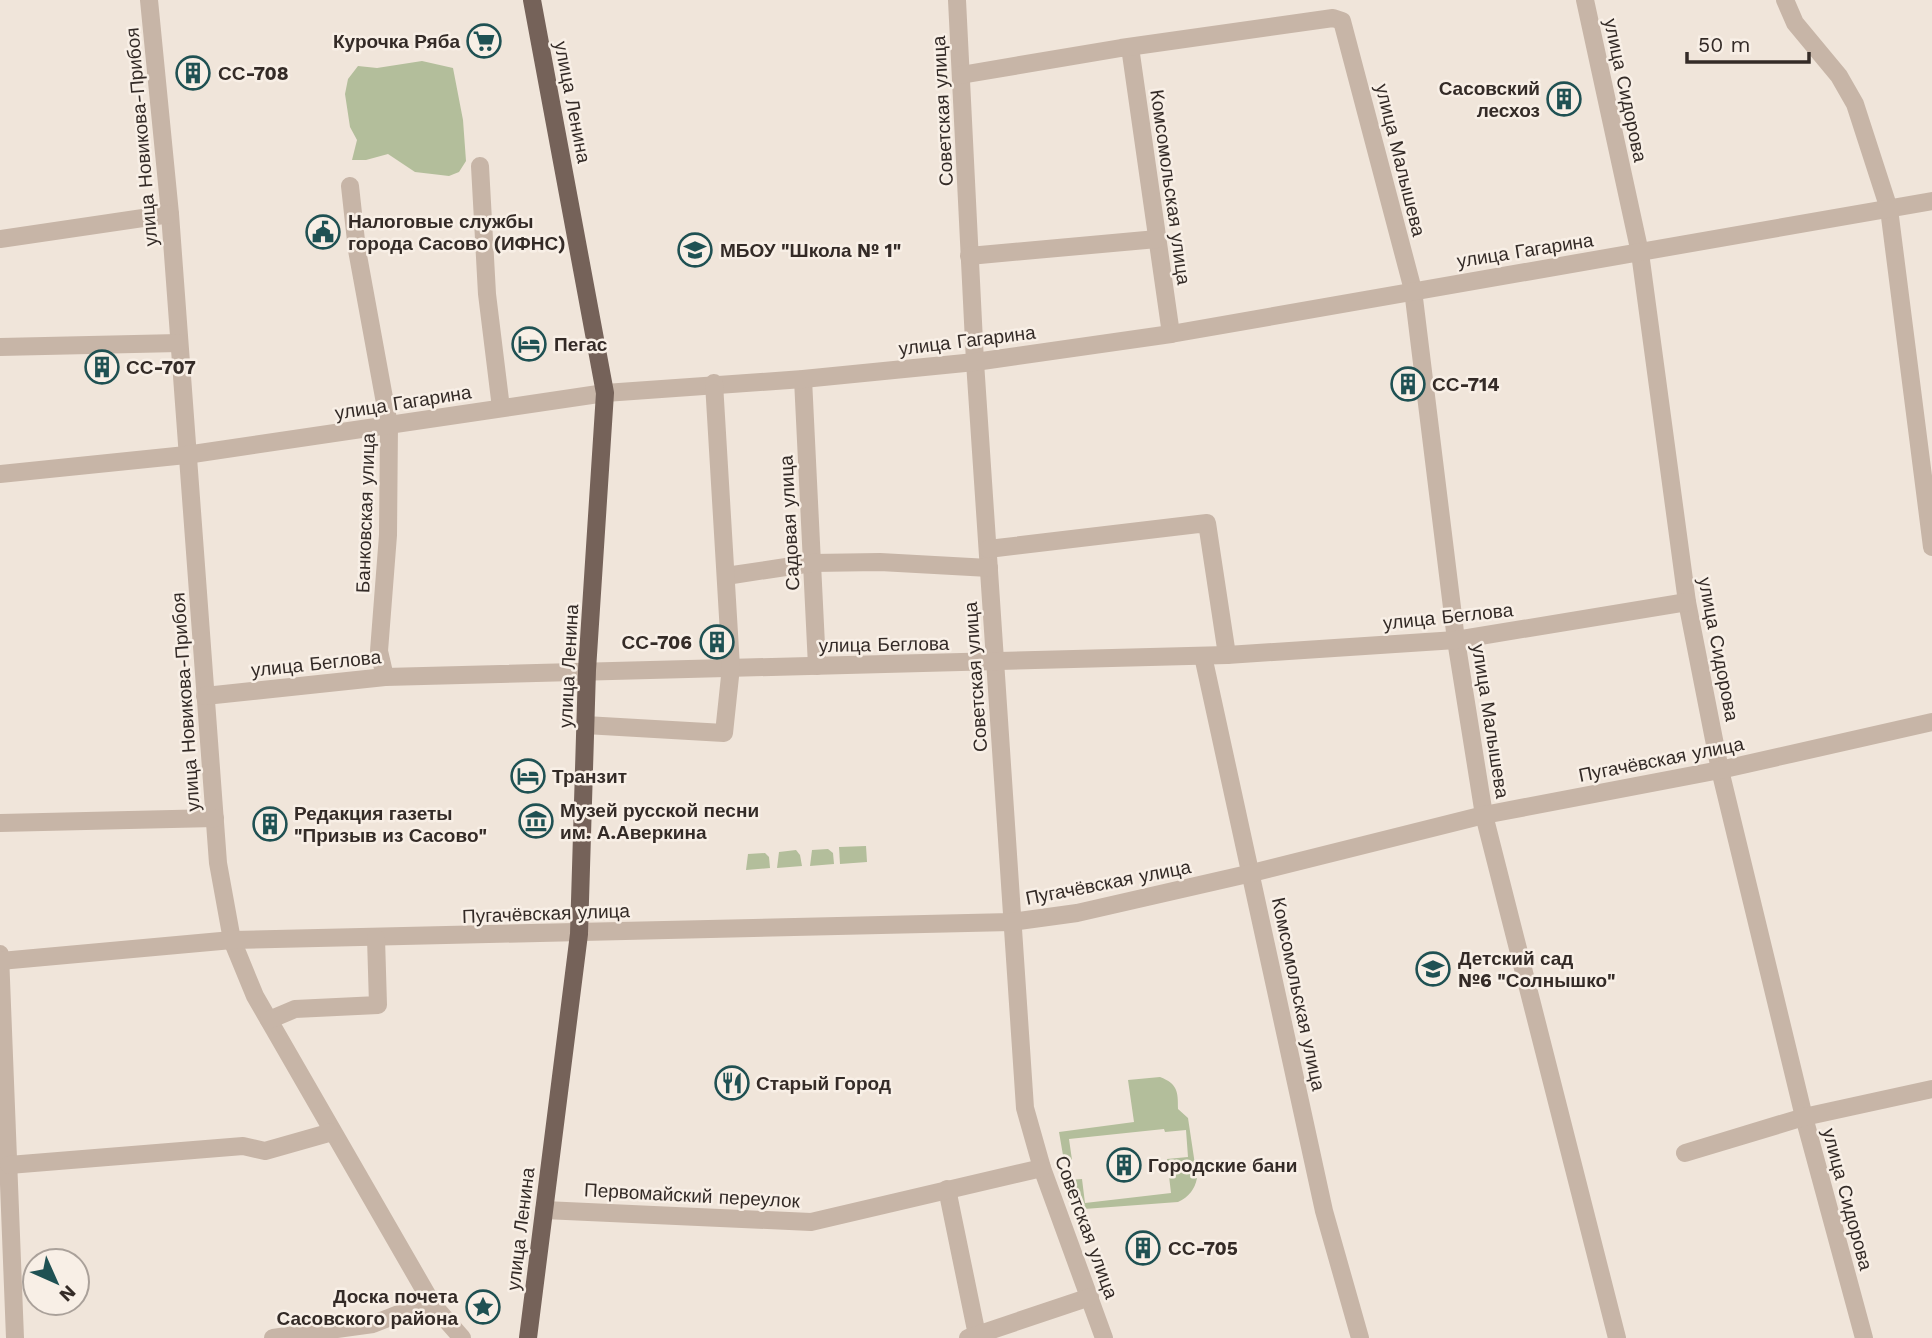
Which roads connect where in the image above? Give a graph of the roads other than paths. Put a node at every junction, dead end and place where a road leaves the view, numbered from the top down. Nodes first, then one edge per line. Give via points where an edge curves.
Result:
1 (149, 0) edge
2 (532, 0) edge
3 (957, 0) edge
4 (1585, 0) edge
5 (1784, 0) edge
6 (1130, 47) junction
7 (961, 75) junction
8 (481, 166) dead end
9 (350, 186) dead end
10 (1932, 201) edge
11 (1889, 209) junction
12 (170, 214) junction
13 (0, 239) edge
14 (1157, 239) junction
15 (1640, 253) junction
16 (970, 256) junction
17 (1413, 290) junction
18 (1171, 334) junction
19 (178, 343) junction
20 (0, 347) edge
21 (975, 362) junction
22 (803, 379) junction
23 (714, 383) junction
24 (605, 393) junction
25 (501, 408) junction
26 (389, 425) junction
27 (186, 455) junction
28 (0, 474) edge
29 (1932, 547) edge
30 (988, 548) junction
31 (812, 564) junction
32 (989, 568) junction
33 (726, 576) junction
34 (1687, 602) junction
35 (1457, 639) junction
36 (1227, 655) junction
37 (1203, 656) junction
38 (995, 663) junction
39 (817, 666) junction
40 (731, 667) junction
41 (587, 670) junction
42 (385, 677) junction
43 (205, 696) junction
44 (1932, 722) edge
45 (586, 725) junction
46 (1720, 770) junction
47 (1484, 815) junction
48 (215, 818) junction
49 (0, 823) edge
50 (1252, 873) junction
51 (1011, 922) junction
52 (579, 934) junction
53 (376, 937) junction
54 (232, 940) junction
55 (0, 954) edge
56 (0, 961) edge
57 (269, 1020) junction
58 (1932, 1089) edge
59 (1804, 1117) junction
60 (332, 1132) junction
61 (1685, 1153) dead end
62 (9, 1165) junction
63 (1042, 1168) junction
64 (947, 1189) junction
65 (544, 1210) junction
66 (1090, 1297) junction
67 (433, 1305) junction
68 (10, 1327) edge
69 (972, 1336) edge
70 (274, 1338) edge
71 (462, 1338) edge
72 (528, 1338) edge
73 (1104, 1338) edge
74 (1360, 1338) edge
75 (1617, 1338) edge
76 (1864, 1338) edge

1 - 12 street, улица Новикова-Прибоя
2 - 24 main road, улица Ленина
3 - 7 street, Советская улица
4 - 15 street, улица Сидорова
5 - 11 street via 1855,104
6 - 7 street
6 - 14 street, Комсомольская улица
6 - 17 street, улица Малышева via 1334,18 1342,21
7 - 16 street, Советская улица
8 - 25 street via 487,294
9 - 26 street, Банковская улица
10 - 11 street, улица Гагарина
11 - 15 street, улица Гагарина
11 - 29 street
12 - 13 street
12 - 19 street, улица Новикова-Прибоя
14 - 16 street
14 - 18 street, Комсомольская улица
15 - 17 street, улица Гагарина
15 - 34 street, улица Сидорова
16 - 21 street, Советская улица
17 - 18 street, улица Гагарина
17 - 35 street, улица Малышева
18 - 21 street, улица Гагарина
19 - 20 street
19 - 27 street, улица Новикова-Прибоя
21 - 22 street, улица Гагарина
21 - 30 street, Советская улица
22 - 23 street, улица Гагарина
22 - 31 street, Садовая улица
23 - 24 street, улица Гагарина
23 - 33 street
24 - 25 street, улица Гагарина
24 - 41 main road, улица Ленина
25 - 26 street, улица Гагарина
26 - 27 street, улица Гагарина
26 - 42 street, Банковская улица via 388,535 379,651
27 - 28 street, улица Гагарина
27 - 43 street, улица Новикова-Прибоя
30 - 32 street, Советская улица
30 - 36 street via 1207,523
31 - 32 street via 880,562
31 - 33 street
31 - 39 street, Садовая улица
32 - 38 street, Советская улица
33 - 40 street
34 - 35 street, улица Беглова
34 - 46 street, улица Сидорова
35 - 36 street, улица Беглова
35 - 47 street, улица Малышева
36 - 37 street, улица Беглова
37 - 38 street, улица Беглова
37 - 50 street, Комсомольская улица
38 - 39 street, улица Беглова
38 - 51 street, Советская улица
39 - 40 street, улица Беглова
40 - 41 street, улица Беглова
40 - 45 street via 724,733
41 - 42 street, улица Беглова
41 - 45 main road, улица Ленина
42 - 43 street, улица Беглова
43 - 48 street, улица Новикова-Прибоя
44 - 46 street, Пугачёвская улица
45 - 52 main road, улица Ленина
46 - 47 street, Пугачёвская улица
46 - 59 street, улица Сидорова
47 - 50 street, Пугачёвская улица
47 - 75 street, улица Малышева
48 - 49 street
48 - 54 street, улица Новикова-Прибоя
50 - 51 street, Пугачёвская улица via 1077,913
50 - 74 street, Комсомольская улица via 1324,1211
51 - 52 street, Пугачёвская улица via 776,925
51 - 63 street, Советская улица via 1025,1108
52 - 53 street, Пугачёвская улица
52 - 65 main road, улица Ленина
53 - 54 street, Пугачёвская улица
53 - 57 street via 378,1005 295,1009
54 - 56 street, Пугачёвская улица
54 - 57 street, улица Новикова-Прибоя
55 - 56 street
56 - 62 street
57 - 60 street, улица Новикова-Прибоя
58 - 59 street
59 - 61 street
59 - 76 street, улица Сидорова
60 - 62 street via 265,1151 243,1146
60 - 67 street, улица Новикова-Прибоя
62 - 68 street
63 - 64 street, Первомайский переулок
63 - 66 street, Советская улица
64 - 65 street, Первомайский переулок via 811,1222
64 - 69 street
65 - 72 main road, улица Ленина
66 - 69 street
66 - 73 street, Советская улица
67 - 70 street via 373,1324
67 - 71 street, улица Новикова-Прибоя

